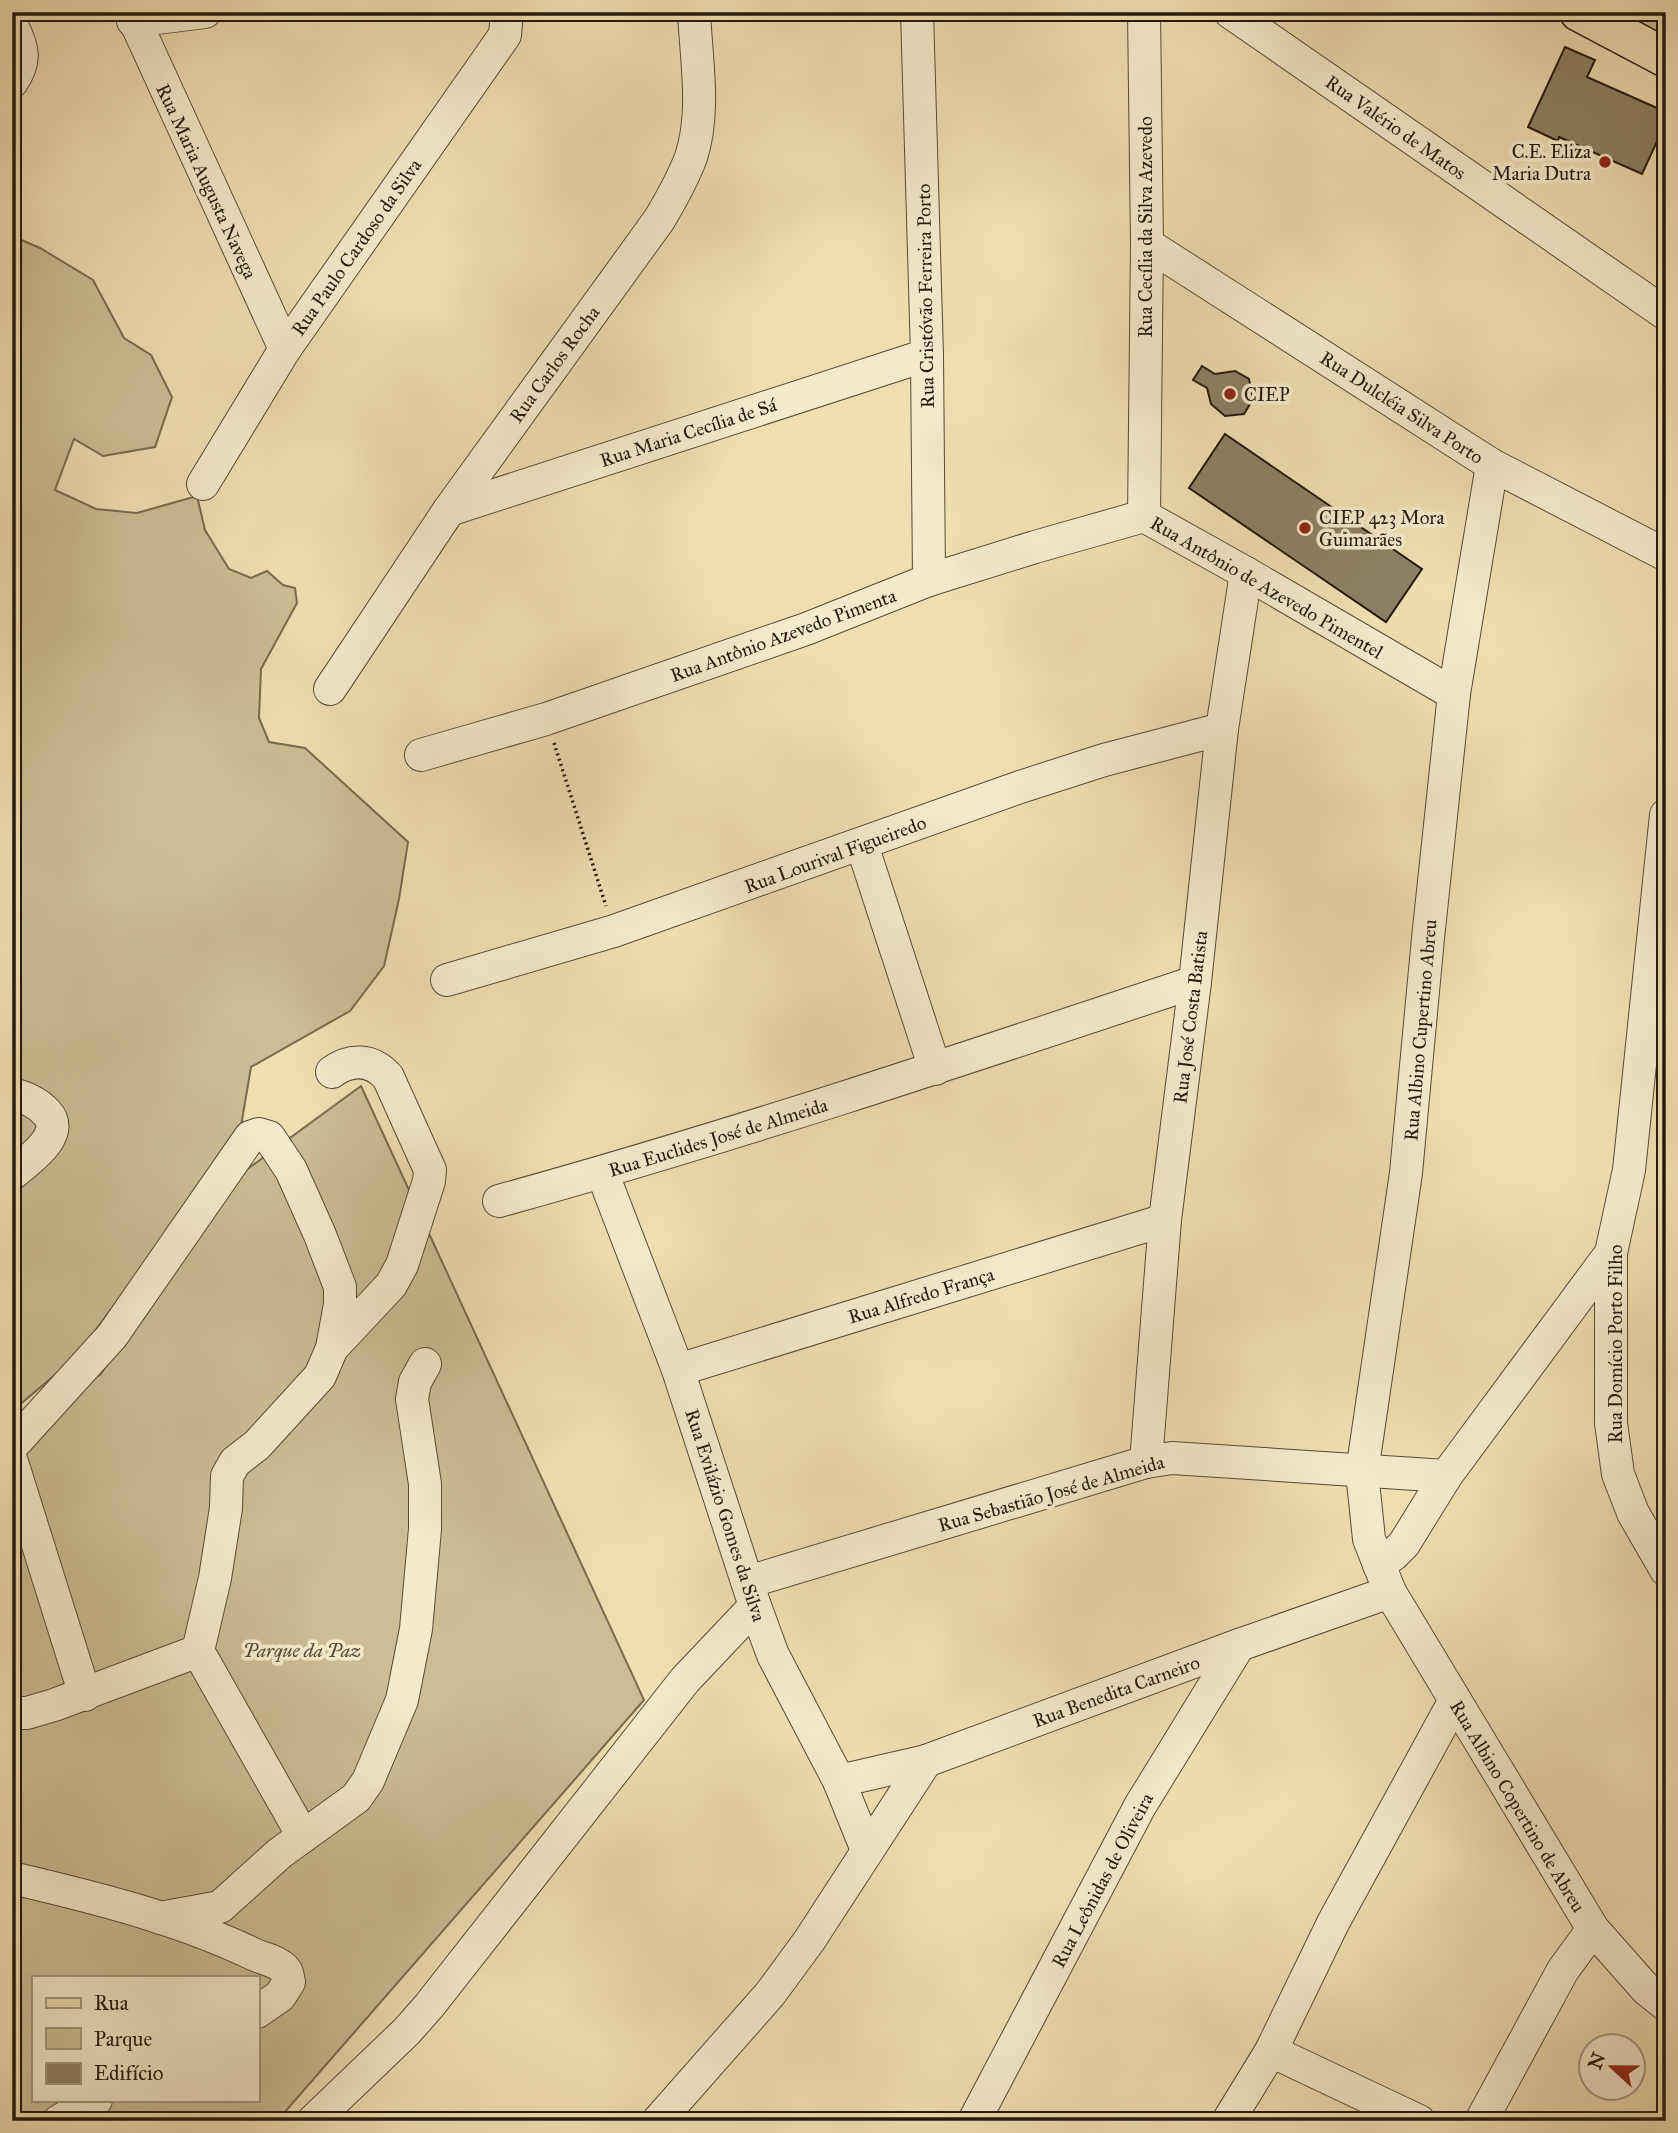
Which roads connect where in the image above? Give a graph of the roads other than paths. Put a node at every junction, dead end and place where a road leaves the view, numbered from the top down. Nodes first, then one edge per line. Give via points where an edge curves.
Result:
1 (205, 12) edge
2 (507, 12) edge
3 (694, 12) edge
4 (916, 12) edge
5 (1144, 12) edge
6 (1230, 12) edge
7 (1579, 12) edge
8 (132, 17) edge
9 (12, 25) edge
10 (1666, 58) edge
11 (12, 82) edge
12 (1147, 244) junction
13 (1666, 314) edge
14 (285, 349) junction
15 (927, 355) junction
16 (1144, 442) joint
17 (1492, 465) junction
18 (203, 484) dead end
19 (449, 510) junction
20 (1144, 516) junction
21 (1666, 555) edge
22 (1246, 573) junction
23 (929, 580) junction
24 (330, 689) dead end
25 (1454, 694) junction
26 (1222, 729) junction
27 (421, 755) dead end
28 (1666, 815) edge
29 (863, 845) junction
30 (447, 980) dead end
31 (1195, 982) junction
32 (935, 1069) junction
33 (332, 1072) dead end
34 (12, 1094) edge
35 (602, 1172) junction
36 (12, 1174) edge
37 (499, 1201) dead end
38 (1165, 1220) junction
39 (1611, 1253) junction
40 (332, 1348) junction
41 (425, 1364) dead end
42 (678, 1370) junction
43 (12, 1446) edge
44 (12, 1462) edge
45 (1146, 1462) junction
46 (1362, 1472) junction
47 (1446, 1476) junction
48 (1666, 1570) edge
49 (1385, 1578) junction
50 (751, 1594) junction
51 (1239, 1645) junction
52 (198, 1651) junction
53 (85, 1695) junction
54 (1454, 1702) junction
55 (12, 1713) edge
56 (926, 1761) junction
57 (839, 1781) junction
58 (303, 1836) junction
59 (867, 1850) junction
60 (12, 1878) edge
61 (160, 1918) junction
62 (1593, 1929) junction
63 (1666, 2005) edge
64 (259, 2011) edge
65 (1271, 2050) junction
66 (92, 2102) edge
67 (59, 2121) edge
68 (313, 2121) edge
69 (658, 2121) edge
70 (974, 2121) edge
71 (1228, 2121) edge
72 (1419, 2121) edge
73 (1481, 2121) edge

1 - 8 street
2 - 14 street, Rua Paulo Cardoso da Silva via 505,35
3 - 19 street, Rua Carlos Rocha via 698,118 691,156 675,193
4 - 15 street, Rua Cristóvão Ferreira Porto
5 - 12 street, Rua Cecília da Silva Azevedo
6 - 13 street, Rua Valério de Matos
7 - 10 main road
8 - 14 street, Rua Maria Augusta Navega
9 - 11 street via 23,64
12 - 16 street, Rua Cecília da Silva Azevedo
12 - 17 street, Rua Dulcléia Silva Porto
14 - 18 street, Rua Paulo Cardoso da Silva
15 - 19 street, Rua Maria Cecília de Sá
15 - 23 street, Rua Cristóvão Ferreira Porto
16 - 20 street, Rua Antônio de Azevedo Pimentel
17 - 21 street, Rua Dulcléia Silva Porto
17 - 25 street, Rua Albino Cupertino Abreu
19 - 24 street, Rua Carlos Rocha
20 - 22 street, Rua Antônio de Azevedo Pimentel
20 - 23 street, Rua Antônio Azevedo Pimenta
22 - 25 street, Rua Antônio de Azevedo Pimentel
22 - 26 street, Rua José Costa Batista
23 - 27 street, Rua Antônio Azevedo Pimenta via 806,629 546,719
25 - 46 street, Rua Albino Cupertino Abreu via 1406,1173
26 - 29 street, Rua Lourival Figueiredo via 1020,787
26 - 31 street, Rua José Costa Batista
28 - 39 street, Rua Domício Porto Filho via 1629,1170
29 - 30 street, Rua Lourival Figueiredo via 614,931
29 - 32 street
31 - 32 street, Rua Euclides José de Almeida
31 - 38 street, Rua José Costa Batista
32 - 35 street, Rua Euclides José de Almeida
33 - 40 street via 344,1063 379,1067 388,1077 430,1170 402,1265 391,1285
34 - 36 street via 40,1105 53,1128 43,1146
35 - 37 street, Rua Euclides José de Almeida
35 - 42 street, Rua Evilázio Gomes da Silva
38 - 42 street, Rua Alfredo França
38 - 45 street, Rua José Costa Batista
39 - 47 street, Rua Benedita Carneiro
39 - 48 street, Rua Domício Porto Filho via 1611,1423 1618,1474 1633,1513
40 - 43 street via 340,1287 291,1170 269,1137 259,1133 250,1138 112,1336
40 - 52 street via 308,1392 235,1462 227,1476 215,1578
41 - 58 street via 411,1399 425,1484 425,1529 416,1629 402,1700 368,1781 356,1797
42 - 50 street, Rua Evilázio Gomes da Silva
44 - 53 street
45 - 46 street, Rua Sebastião José de Almeida via 1192,1458
45 - 50 street, Rua Sebastião José de Almeida
46 - 47 street, Rua Sebastião José de Almeida
46 - 49 street, Rua Albino Cupertino Abreu via 1369,1539
47 - 49 street, Rua Benedita Carneiro via 1394,1554
49 - 51 street, Rua Benedita Carneiro
49 - 54 street, Rua Albino Copertino de Abreu
50 - 57 street, Rua Evilázio Gomes da Silva via 773,1655
50 - 68 street via 429,2006
51 - 56 street, Rua Benedita Carneiro
51 - 70 street, Rua Leônidas de Oliveira via 1140,1806
52 - 53 street
52 - 58 street
53 - 55 street via 27,1713
54 - 62 street, Rua Albino Copertino de Abreu
54 - 65 street via 1333,1923
56 - 57 street, Rua Benedita Carneiro
56 - 59 street
57 - 59 street, Rua Evilázio Gomes da Silva
58 - 61 street via 220,1907
59 - 69 street via 771,1994
60 - 61 street
61 - 64 street via 240,1947 286,1971 289,1982 280,1996
62 - 63 street, Rua Albino Copertino de Abreu
62 - 73 street via 1563,1970
65 - 71 street
65 - 72 street
66 - 67 street

